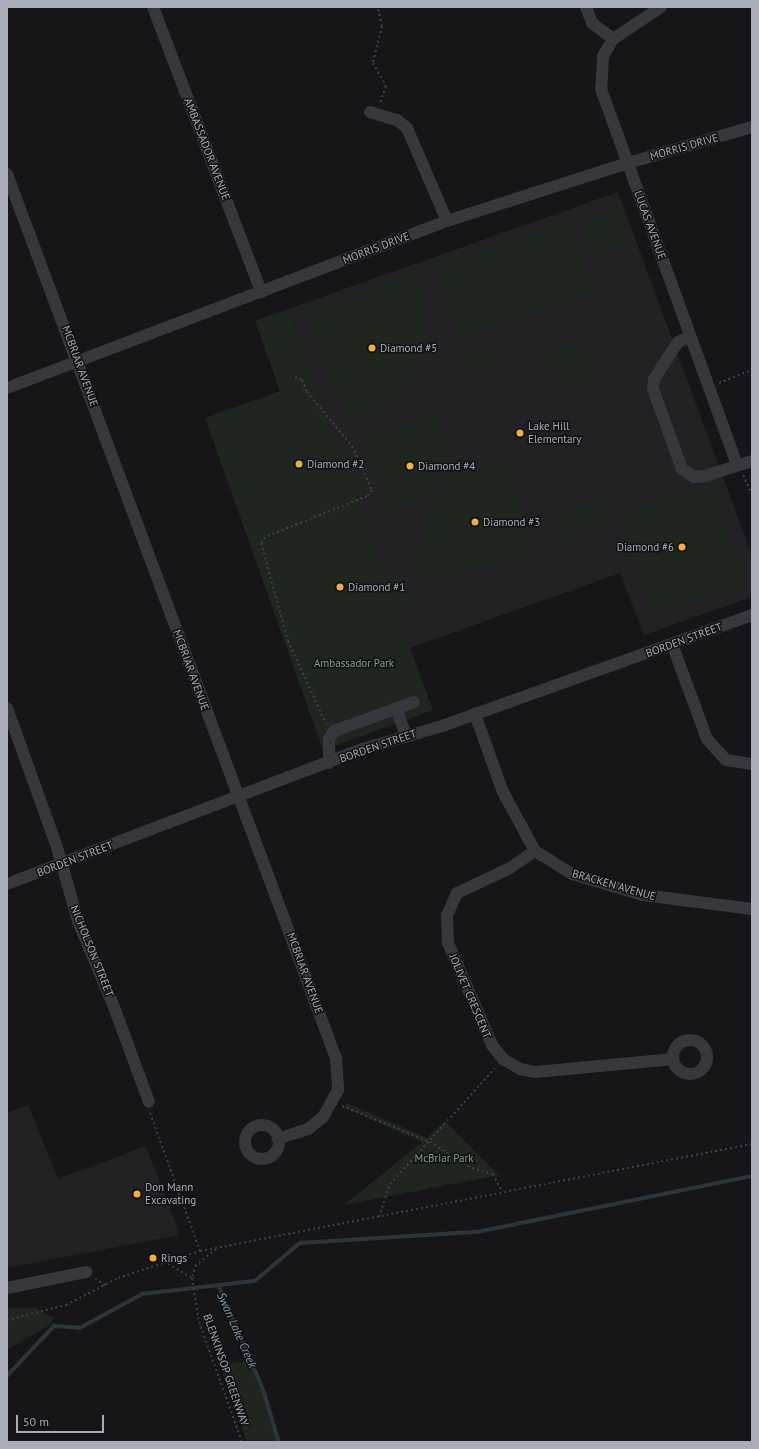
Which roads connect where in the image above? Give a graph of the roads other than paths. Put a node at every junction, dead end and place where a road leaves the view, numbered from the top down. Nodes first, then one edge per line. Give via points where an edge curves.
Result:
1 (153, 7) edge
2 (586, 7) edge
3 (661, 7) edge
4 (613, 39) junction
5 (374, 113) road end
6 (752, 127) edge
7 (628, 163) junction
8 (7, 174) edge
9 (447, 221) junction
10 (261, 292) junction
11 (690, 337) junction
12 (79, 362) junction
13 (7, 388) edge
14 (752, 461) edge
15 (738, 465) junction
16 (752, 615) edge
17 (672, 644) junction
18 (414, 702) dead end
19 (7, 708) edge
20 (396, 708) junction
21 (475, 714) junction
22 (406, 736) junction
23 (329, 763) junction
24 (752, 763) edge
25 (240, 798) junction
26 (535, 851) junction
27 (62, 864) junction
28 (7, 884) edge
29 (752, 909) edge
30 (673, 1059) dead end
31 (149, 1102) road end
32 (278, 1139) dead end
33 (86, 1272) dead end
34 (7, 1288) edge

1 - 10 street, AMBASSADOR AVENUE
2 - 4 street via 592,23
3 - 4 street, LUCAS AVENUE
4 - 7 street, LUCAS AVENUE via 603,56 602,89
5 - 9 street via 397,120 407,128
6 - 7 street, MORRIS DRIVE
7 - 9 street, MORRIS DRIVE
7 - 11 street, LUCAS AVENUE
8 - 12 street, MCBRIAR AVENUE
9 - 10 street, MORRIS DRIVE
10 - 12 street, MORRIS DRIVE
11 - 15 street, LUCAS AVENUE
11 - 15 street via 678,342 654,379 653,389 682,469 694,477
12 - 13 street, MORRIS DRIVE
12 - 25 street, MCBRIAR AVENUE
14 - 15 street
16 - 17 street, BORDEN STREET
17 - 21 street, BORDEN STREET
17 - 24 street via 706,739 726,760
18 - 20 street
19 - 27 street, NICHOLSON STREET
20 - 22 street
20 - 23 street via 334,731 329,738
21 - 22 street, BORDEN STREET
21 - 26 street via 504,792
22 - 23 street, BORDEN STREET
23 - 25 street, BORDEN STREET
25 - 27 street, BORDEN STREET
25 - 32 street, MCBRIAR AVENUE via 336,1058 339,1076 334,1102 323,1117 308,1129
26 - 29 street, BRACKEN AVENUE via 572,874 643,895
26 - 30 street, JOLIVET CRESCENT via 508,869 457,894 447,915 448,943 484,1032 503,1058 520,1069 536,1072
27 - 28 street, BORDEN STREET
27 - 31 street, NICHOLSON STREET via 78,921 114,1007
33 - 34 street

